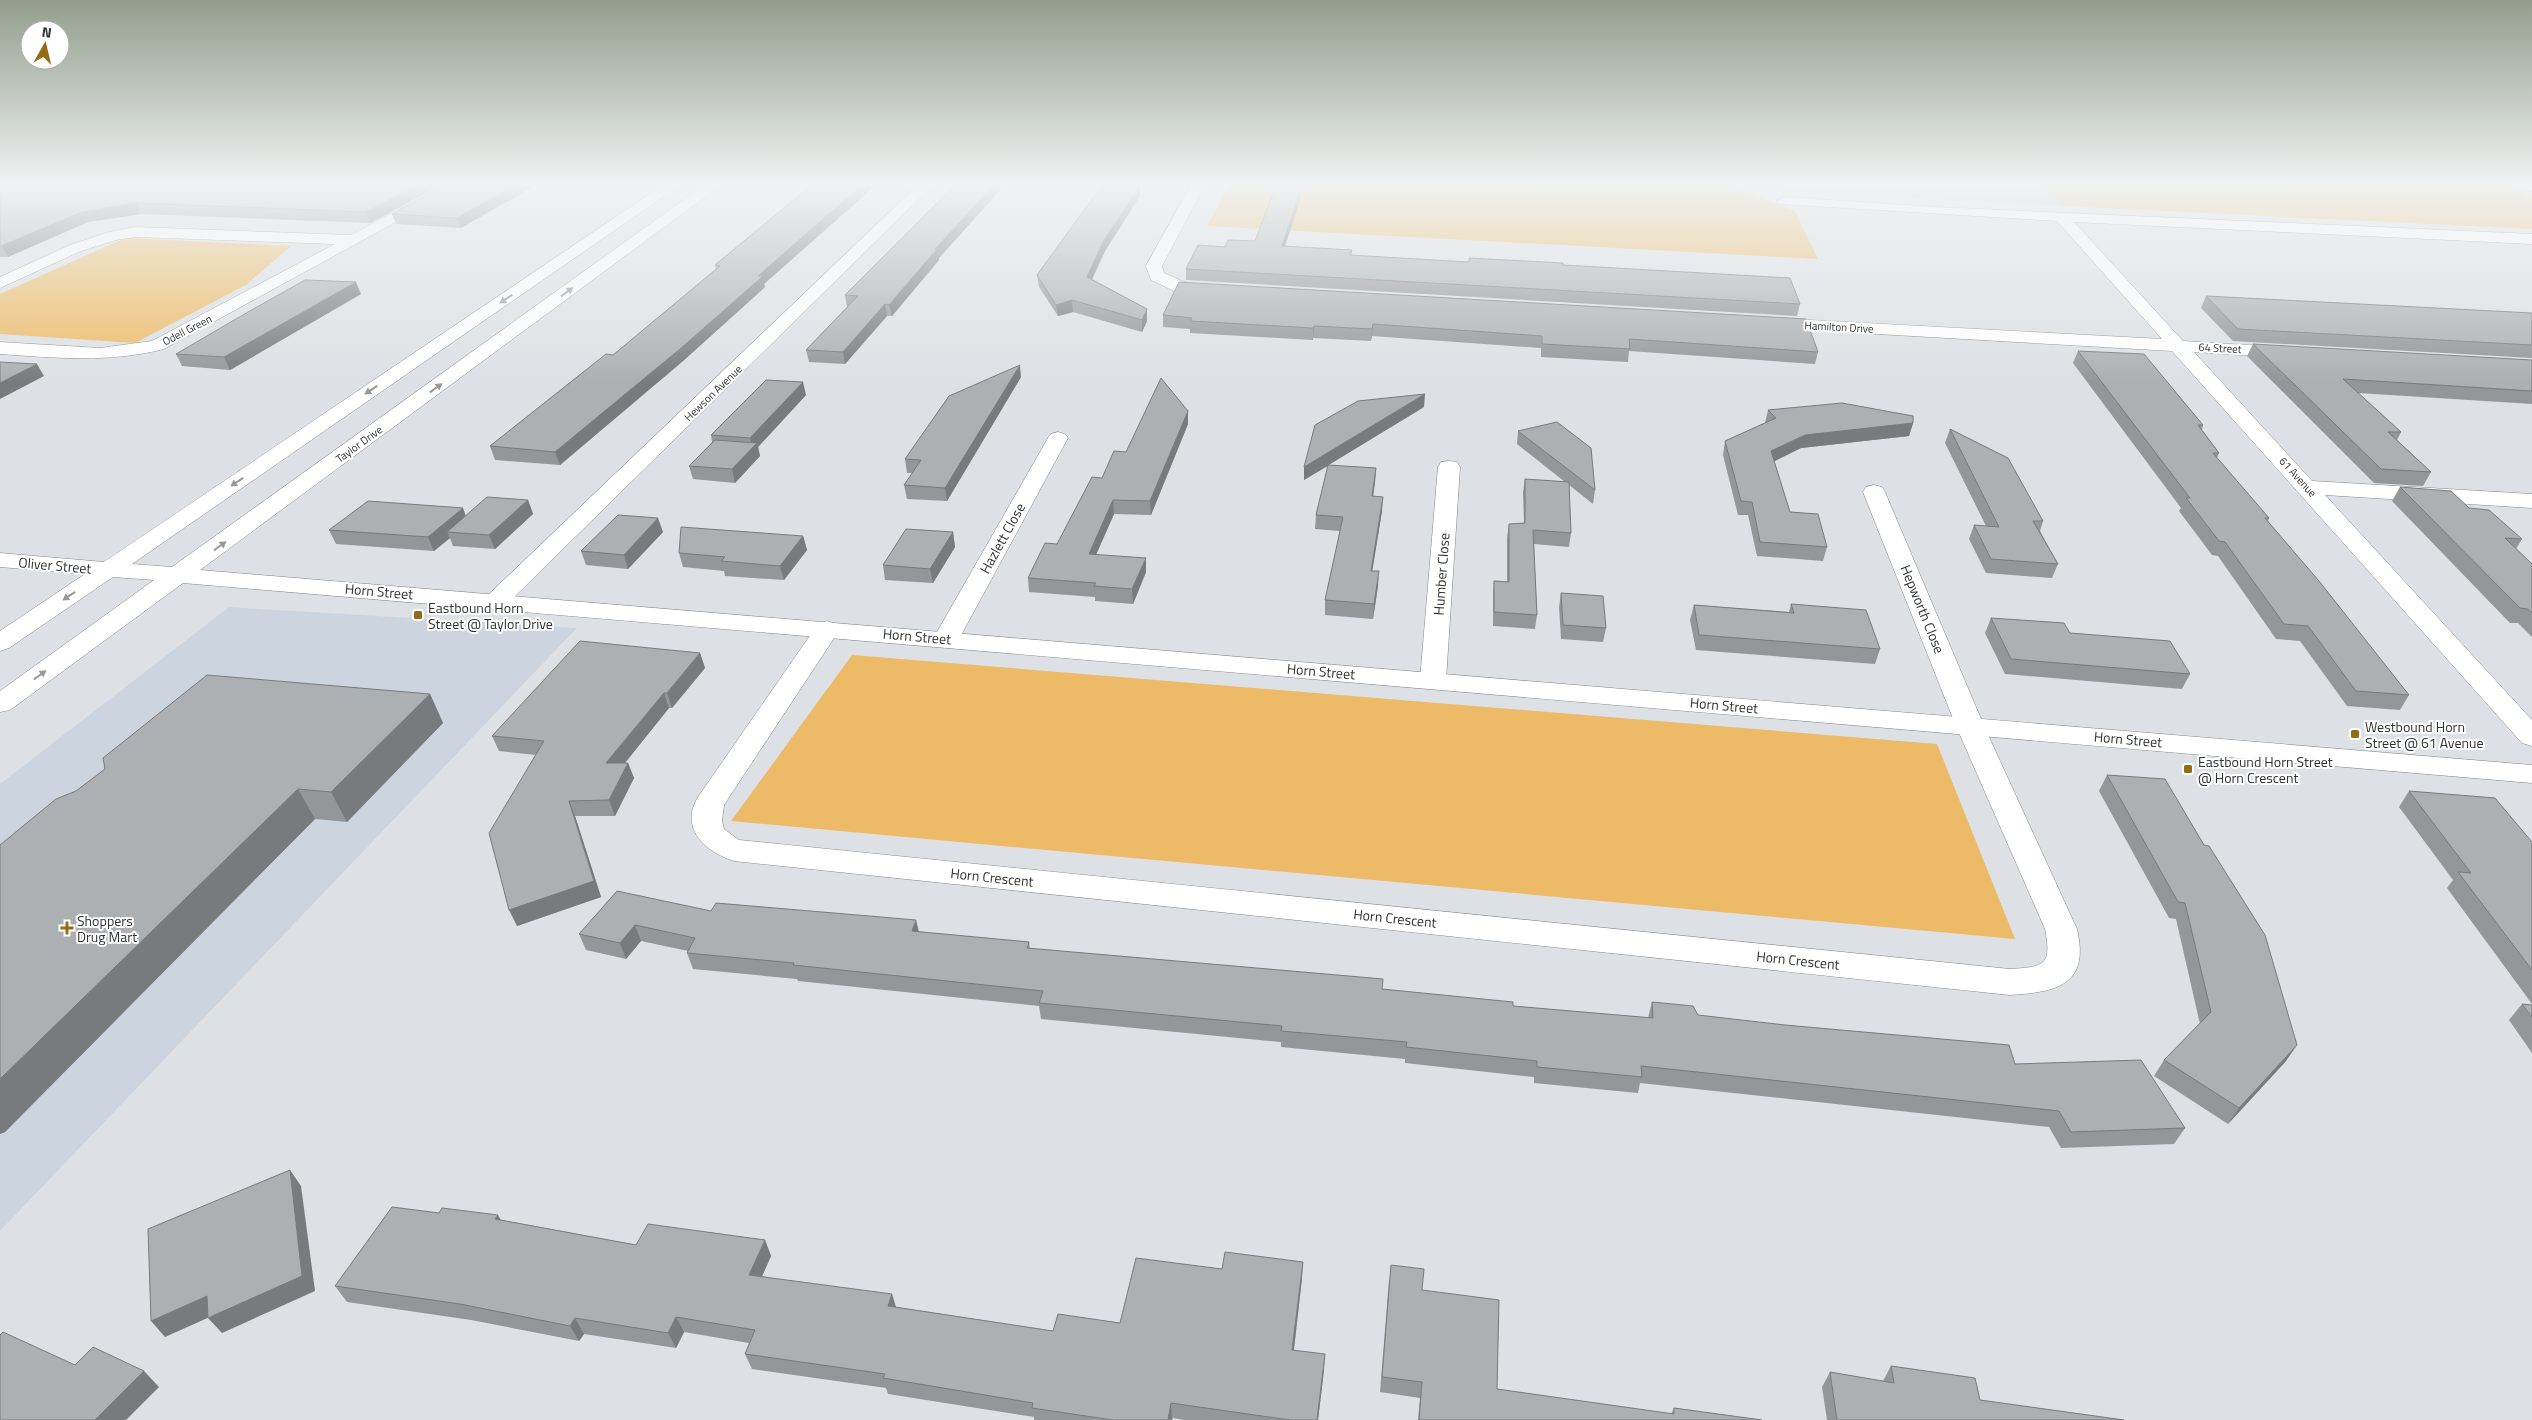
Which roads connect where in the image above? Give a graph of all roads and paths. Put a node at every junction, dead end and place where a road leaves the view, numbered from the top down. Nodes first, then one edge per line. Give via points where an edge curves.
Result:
1 (74, 249) edge
2 (339, 249) edge
3 (579, 249) edge
4 (626, 249) edge
5 (860, 249) edge
6 (1163, 249) edge
7 (2090, 249) edge
8 (0, 283) edge
9 (1234, 292) edge
10 (1752, 322) edge
11 (2178, 346) junction
12 (0, 348) edge
13 (2301, 353) edge
14 (1058, 438) dead end
15 (1449, 467) dead end
16 (2307, 487) junction
17 (1874, 492) dead end
18 (2532, 501) edge
19 (0, 560) edge
20 (109, 569) junction
21 (181, 574) junction
22 (496, 601) junction
23 (826, 629) junction
24 (946, 639) junction
25 (0, 644) edge
26 (1433, 680) junction
27 (0, 704) edge
28 (1970, 726) junction
29 (2532, 737) edge
30 (2532, 774) edge

1 - 8 street
2 - 12 street, Odell Green via 168,341 151,347 106,354
3 -> 20 street
21 -> 4 street, Taylor Drive
5 - 22 street, Hewson Avenue
6 - 9 street via 1155,271 1163,280 1180,287
7 - 11 street, 61 Avenue
10 - 11 street, Hamilton Drive
11 - 13 street, 64 Street
11 - 16 street, 61 Avenue
14 - 24 street, Hazlett Close
15 - 26 street, Humber Close
16 - 18 street
16 - 29 street, 61 Avenue
17 - 28 street, Hepworth Close
19 - 20 street, Oliver Street
20 - 21 street, Horn Street
20 -> 25 street
21 - 22 street, Horn Street
27 -> 21 street, Taylor Drive
22 - 23 street, Horn Street
23 - 24 street, Horn Street
23 - 28 street, Horn Crescent via 709,804 706,819 709,831 718,843 734,850 2000,981 2030,981 2046,977 2065,962 2066,946 2061,929
24 - 26 street, Horn Street
26 - 28 street, Horn Street
28 - 30 street, Horn Street

